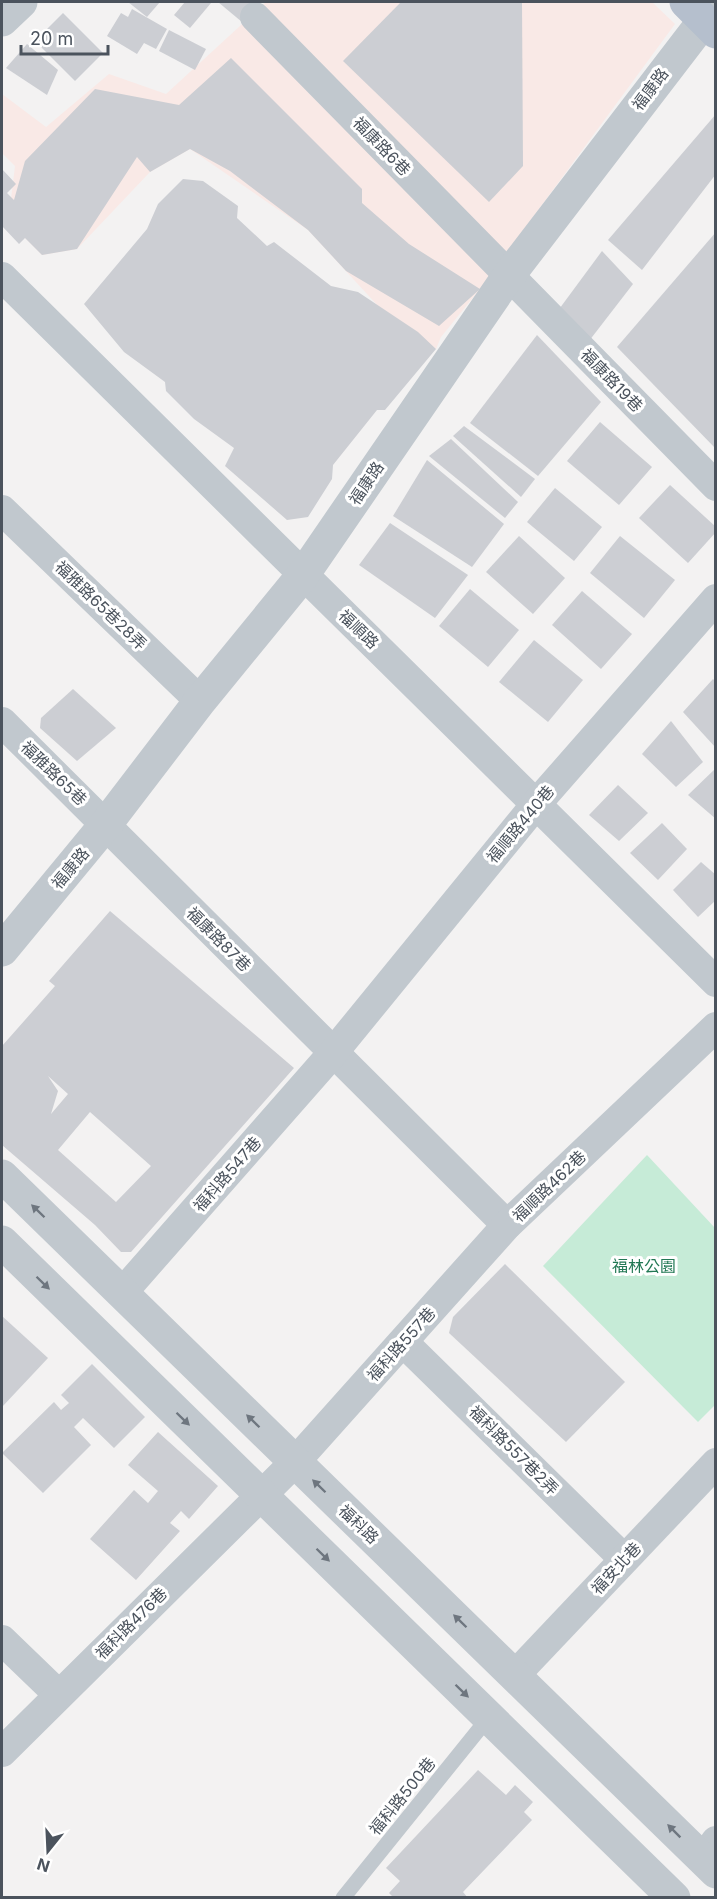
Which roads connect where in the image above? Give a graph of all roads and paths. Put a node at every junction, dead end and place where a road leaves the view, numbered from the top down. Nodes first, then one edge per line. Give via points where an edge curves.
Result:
1 (21, 2) edge
2 (705, 14) edge
3 (255, 16) dead end
4 (2, 20) edge
5 (509, 275) junction
6 (2, 277) edge
7 (716, 486) edge
8 (2, 510) edge
9 (303, 575) junction
10 (716, 599) edge
11 (200, 700) junction
12 (2, 722) edge
13 (537, 803) junction
14 (106, 824) junction
15 (2, 950) edge
16 (716, 982) edge
17 (716, 1027) edge
18 (332, 1054) junction
19 (2, 1176) edge
20 (507, 1226) junction
21 (2, 1242) edge
22 (122, 1293) junction
23 (403, 1342) junction
24 (295, 1462) junction
25 (716, 1463) edge
26 (261, 1495) junction
27 (624, 1559) junction
28 (2, 1640) edge
29 (516, 1674) junction
30 (59, 1695) junction
31 (489, 1717) junction
32 (2, 1752) edge
33 (711, 1858) edge
34 (670, 1896) edge
35 (343, 1898) edge

1 - 4 street
2 - 5 street, 福康路
3 - 5 street, 福康路6巷
5 - 7 street, 福康路19巷
5 - 9 street, 福康路
6 - 9 street, 福順路
8 - 11 street, 福雅路65巷28弄
9 - 11 street, 福康路
9 - 13 street, 福順路
10 - 13 street, 福順路440巷
11 - 14 street, 福康路
12 - 14 street, 福雅路65巷
13 - 16 street, 福順路
13 - 18 street, 福順路440巷
14 - 15 street, 福康路
14 - 18 street, 福康路87巷
17 - 20 street, 福順路462巷
18 - 20 street, 福順路462巷
18 - 22 street, 福科路547巷
22 -> 19 street, 福科路
20 - 23 street, 福科路557巷
21 -> 26 street
24 -> 22 street, 福科路
23 - 24 street, 福科路557巷
23 - 27 street, 福科路557巷2弄
24 - 26 street, 福科路557巷
29 -> 24 street, 福科路
25 - 27 street, 福安北巷
26 - 30 street, 福科路476巷
26 -> 31 street
27 - 29 street, 福安北巷
28 - 30 street
33 -> 29 street, 福科路
30 - 32 street, 福科路476巷
31 - 34 street
31 - 35 lane, 福科路500巷

